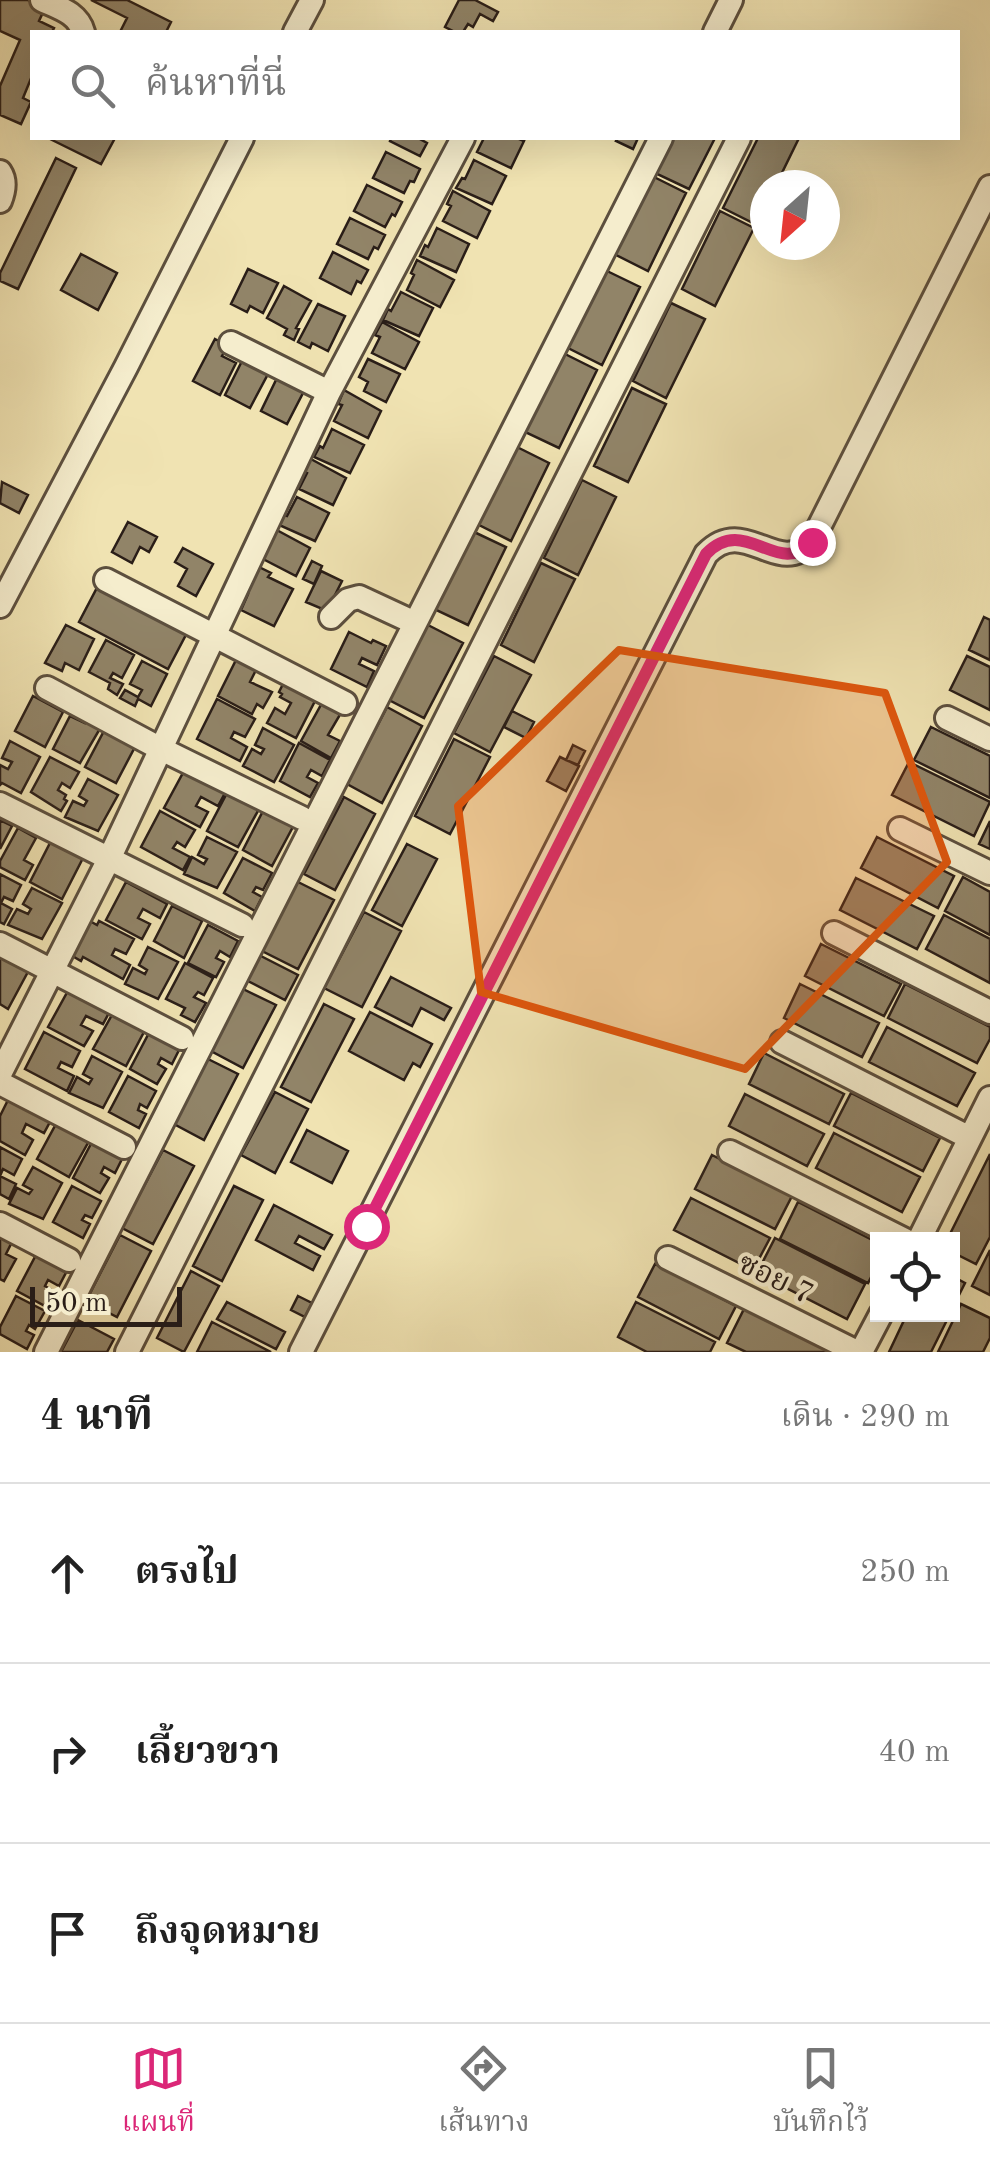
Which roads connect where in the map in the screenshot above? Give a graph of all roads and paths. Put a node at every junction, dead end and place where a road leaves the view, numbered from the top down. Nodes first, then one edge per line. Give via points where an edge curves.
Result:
1 (42, 0) edge
2 (312, 0) edge
3 (731, 0) edge
4 (82, 30) edge
5 (297, 30) edge
6 (715, 30) edge
7 (241, 140) edge
8 (462, 140) edge
9 (660, 140) edge
10 (738, 140) edge
11 (0, 172) edge
12 (990, 187) edge
13 (0, 200) edge
14 (232, 342) dead end
15 (329, 392) junction
16 (106, 580) dead end
17 (0, 606) edge
18 (331, 616) dead end
19 (415, 622) junction
20 (215, 634) junction
21 (47, 688) dead end
22 (345, 703) dead end
23 (947, 718) dead end
24 (990, 739) edge
25 (162, 749) junction
26 (0, 804) edge
27 (302, 818) dead end
28 (900, 828) dead end
29 (109, 859) junction
30 (990, 873) edge
31 (242, 925) dead end
32 (834, 933) dead end
33 (0, 944) edge
34 (53, 971) junction
35 (990, 1012) edge
36 (182, 1038) dead end
37 (782, 1042) dead end
38 (0, 1074) edge
39 (0, 1082) edge
40 (990, 1098) edge
41 (970, 1138) junction
42 (124, 1147) dead end
43 (730, 1152) dead end
44 (0, 1224) edge
45 (889, 1232) edge
46 (923, 1232) edge
47 (668, 1258) dead end
48 (69, 1260) dead end
49 (876, 1322) edge
50 (46, 1352) edge
51 (127, 1352) edge
52 (301, 1352) edge
53 (859, 1352) edge

1 - 4 street via 79,20
2 - 5 street
3 - 6 street
7 - 17 street
8 - 15 street
9 - 19 street
10 - 51 street
11 - 13 street
12 - 52 street via 812,542 792,554 736,539 706,554
14 - 15 street
15 - 20 street
16 - 20 street
18 - 19 street via 359,597
19 - 50 street
20 - 22 street
20 - 25 street
21 - 25 street
23 - 24 street
25 - 27 street
25 - 29 street
26 - 29 street
28 - 30 street
29 - 31 street
29 - 34 street
32 - 35 street
33 - 34 street
34 - 36 street
34 - 38 street
37 - 41 street
39 - 42 street
40 - 41 street
41 - 46 street
43 - 45 street
44 - 48 street
47 - 53 street, ซอย 7
49 - 53 street

